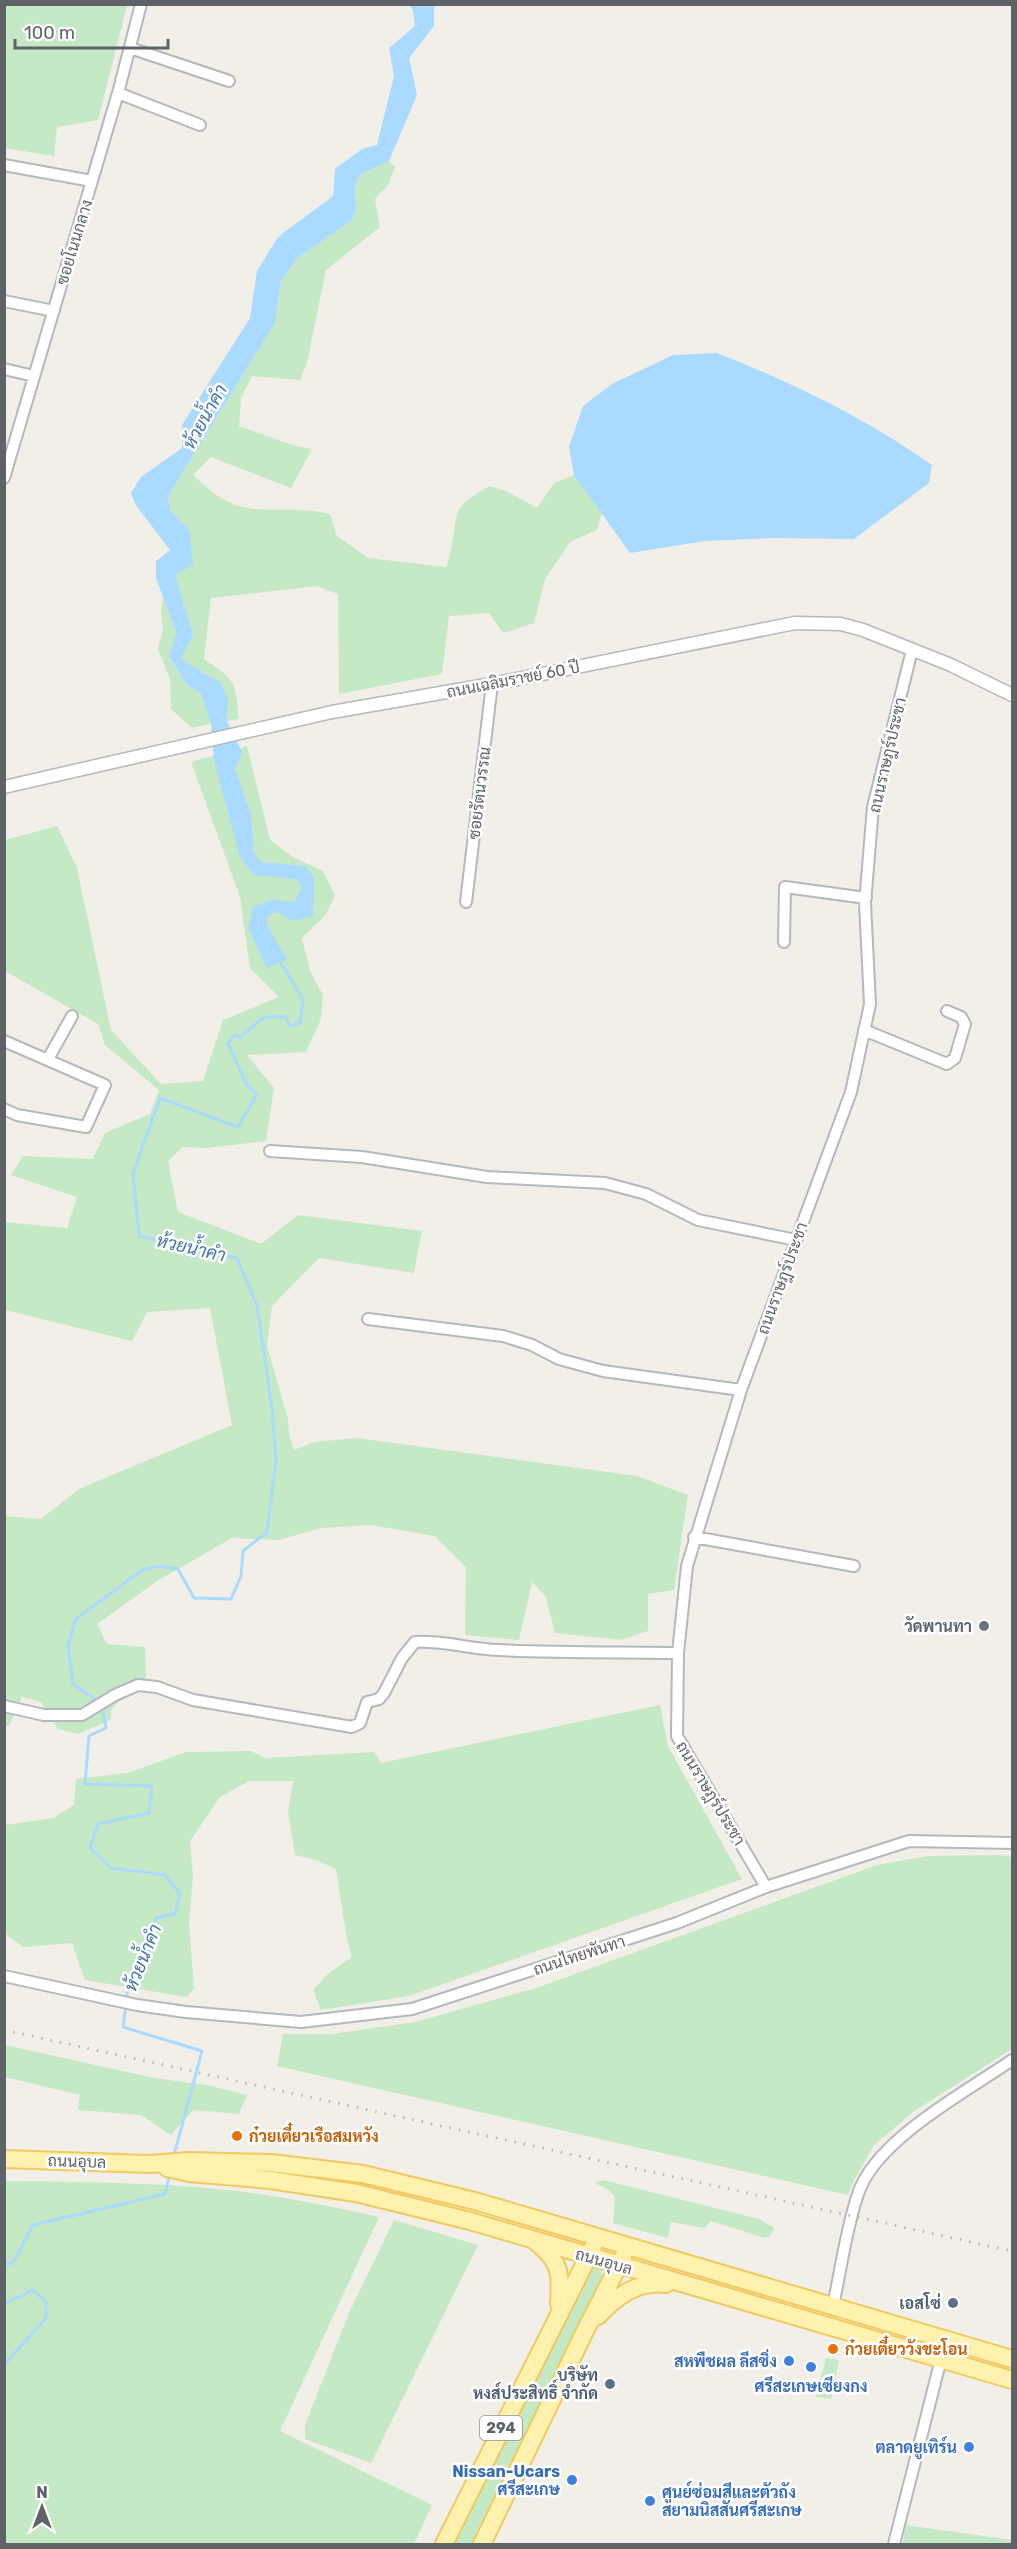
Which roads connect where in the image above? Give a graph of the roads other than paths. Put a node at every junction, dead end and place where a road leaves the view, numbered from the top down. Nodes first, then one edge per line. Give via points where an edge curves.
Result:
1 (141, 4) edge
2 (130, 48) junction
3 (228, 81) dead end
4 (118, 93) junction
5 (200, 125) dead end
6 (4, 165) edge
7 (92, 181) junction
8 (4, 301) edge
9 (54, 311) junction
10 (4, 369) edge
11 (34, 376) junction
12 (4, 478) edge
13 (912, 650) junction
14 (492, 684) junction
15 (1012, 695) edge
16 (4, 787) edge
17 (866, 898) junction
18 (466, 902) dead end
19 (784, 942) dead end
20 (947, 1011) dead end
21 (72, 1016) dead end
22 (864, 1030) junction
23 (4, 1041) edge
24 (48, 1059) junction
25 (4, 1109) edge
26 (270, 1151) dead end
27 (796, 1240) junction
28 (368, 1319) dead end
29 (741, 1390) junction
30 (694, 1537) junction
31 (854, 1566) dead end
32 (678, 1653) junction
33 (4, 1706) edge
34 (1012, 1843) edge
35 (766, 1887) junction
36 (4, 1976) edge
37 (1012, 2060) edge
38 (4, 2158) edge
39 (189, 2167) junction
40 (597, 2238) junction
41 (534, 2240) junction
42 (628, 2247) junction
43 (589, 2256) junction
44 (620, 2265) junction
45 (694, 2287) junction
46 (833, 2306) junction
47 (559, 2311) junction
48 (587, 2327) junction
49 (977, 2349) junction
50 (941, 2359) junction
51 (1012, 2359) edge
52 (971, 2368) junction
53 (1012, 2380) edge
54 (444, 2544) edge
55 (482, 2544) edge
56 (894, 2544) edge

1 - 2 street, ซอยโนนกลาง
2 - 3 street
2 - 4 street, ซอยโนนกลาง
4 - 5 street
4 - 7 street, ซอยโนนกลาง
6 - 7 street
7 - 9 street, ซอยโนนกลาง
8 - 9 street
9 - 11 street, ซอยโนนกลาง
10 - 11 street
11 - 12 street, ซอยโนนกลาง
13 - 14 street, ถนนเฉลิมราชย์ 60 ปี via 841,624 795,623
13 - 15 street, ถนนเฉลิมราชย์ 60 ปี
13 - 17 street, ถนนราษฎร์ประชา via 873,807
14 - 16 street, ถนนเฉลิมราชย์ 60 ปี via 332,712
14 - 18 street, ซอยรัตนวรรณ
17 - 19 street via 785,887
17 - 22 street, ถนนราษฎร์ประชา via 870,1004
20 - 22 street via 961,1017 965,1024 955,1058 947,1064
21 - 24 street
22 - 27 street, ถนนราษฎร์ประชา via 851,1092
23 - 24 street
24 - 25 street via 105,1085 86,1127 17,1115
26 - 27 street via 362,1157 487,1177 605,1183 646,1194 698,1220
27 - 29 street, ถนนราษฎร์ประชา
28 - 29 street via 503,1336 559,1359 603,1371
29 - 30 street, ถนนราษฎร์ประชา
30 - 31 street
30 - 32 street, ถนนราษฎร์ประชา
32 - 33 street via 497,1650 415,1642 384,1693 367,1702 360,1723 352,1727 192,1700 157,1687 138,1685 82,1715 44,1715
32 - 35 street, ถนนราษฎร์ประชา via 677,1736
34 - 35 street, ถนนไทยพันทา via 909,1841
35 - 36 street, ถนนไทยพันทา via 677,1923 412,2009 301,2022 137,2005
37 - 46 street via 906,2133 873,2162 858,2193
38 - 39 main road, ถนนอุบล
39 - 40 main road, ถนนอุบล via 271,2163 363,2174 475,2201
39 - 41 main road, ถนนอุบล via 356,2193
40 - 42 main road, ถนนอุบล
40 - 43 main road, 294
41 - 43 main road, ถนนอุบล
41 - 47 main road via 556,2263 561,2284
42 - 44 main road, 294
42 - 46 main road, ถนนอุบล
43 - 44 main road, ถนนอุบล
43 - 47 main road, 294
44 - 45 main road, ถนนอุบล
44 - 48 main road, 294
45 - 48 main road via 655,2282 629,2289
45 - 50 main road, ถนนอุบล
46 - 49 main road, ถนนอุบล
47 - 54 main road, 294
48 - 55 main road, 294
49 - 51 main road, ถนนอุบล
49 - 52 main road
50 - 52 main road, ถนนอุบล
50 - 56 street
52 - 53 main road, ถนนอุบล

